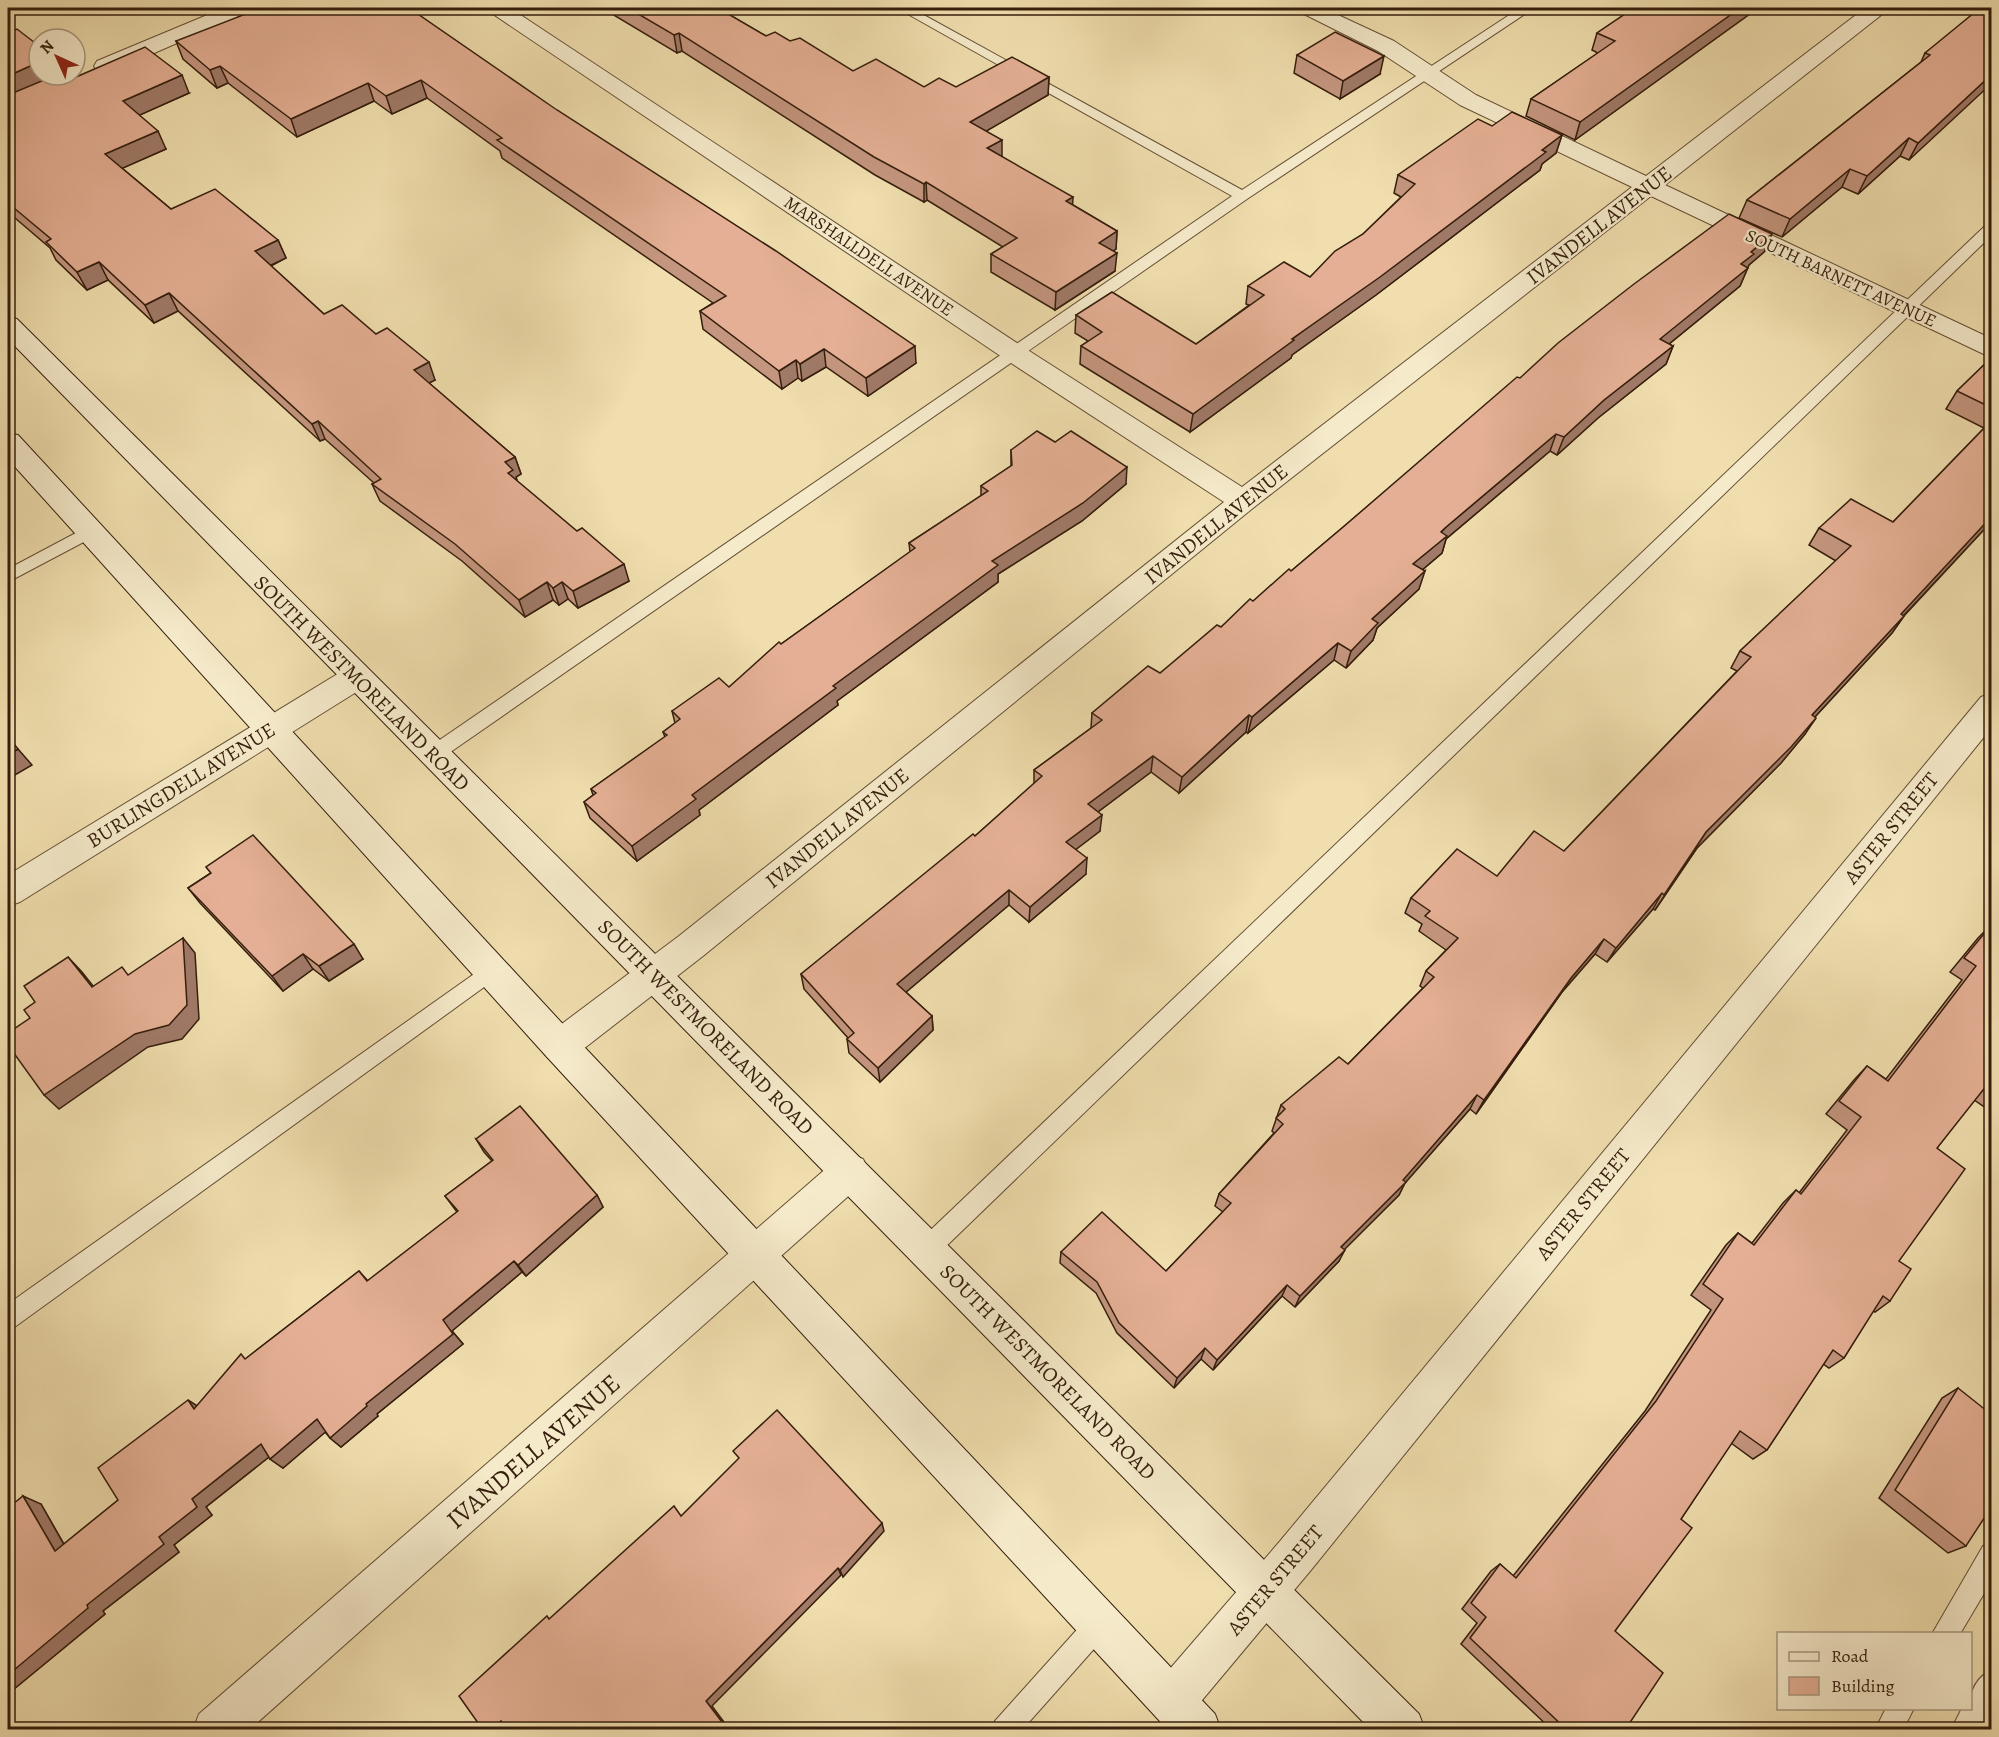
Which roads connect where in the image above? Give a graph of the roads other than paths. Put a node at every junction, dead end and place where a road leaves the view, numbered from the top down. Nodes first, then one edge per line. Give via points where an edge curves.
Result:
1 (241, 8) edge
2 (497, 8) edge
3 (903, 8) edge
4 (1307, 8) edge
5 (1528, 8) edge
6 (1878, 8) edge
7 (87, 74) edge
8 (1428, 74) junction
9 (1648, 187) junction
10 (1242, 196) junction
11 (1992, 227) edge
12 (1906, 309) junction
13 (11, 334) edge
14 (1992, 350) edge
15 (1014, 353) junction
16 (8, 442) edge
17 (1243, 501) junction
18 (89, 532) junction
19 (8, 576) edge
20 (355, 678) junction
21 (1992, 705) edge
22 (271, 730) junction
23 (432, 755) junction
24 (8, 892) edge
25 (491, 971) junction
26 (654, 975) junction
27 (560, 1046) junction
28 (850, 1171) junction
29 (927, 1249) junction
30 (756, 1257) junction
31 (8, 1318) edge
32 (1992, 1555) edge
33 (1265, 1592) junction
34 (1100, 1623) junction
35 (1946, 1632) edge
36 (1992, 1683) edge
37 (1172, 1701) junction
38 (1900, 1710) edge
39 (215, 1730) edge
40 (1004, 1730) edge
41 (1199, 1730) edge
42 (1402, 1730) edge
43 (1888, 1730) edge
44 (1964, 1730) edge

1 - 7 street
2 - 15 street, MARSHALLDELL AVENUE
3 - 10 lane
4 - 8 street, SOUTH BARNETT AVENUE via 1386,46
5 - 8 lane
6 - 9 street, IVANDELL AVENUE
8 - 9 street, SOUTH BARNETT AVENUE via 1468,100
8 - 10 lane
9 - 12 street, SOUTH BARNETT AVENUE
9 - 17 street, IVANDELL AVENUE
10 - 15 lane
11 - 12 lane
12 - 14 street, SOUTH BARNETT AVENUE
12 - 29 lane
13 - 20 street, SOUTH WESTMORELAND ROAD
15 - 17 street, MARSHALLDELL AVENUE
15 - 23 lane
16 - 18 street
17 - 26 street, IVANDELL AVENUE
18 - 19 lane
18 - 22 street
20 - 22 street, BURLINGDELL AVENUE
20 - 23 street, SOUTH WESTMORELAND ROAD
21 - 33 street, ASTER STREET
22 - 24 street, BURLINGDELL AVENUE
22 - 25 street
23 - 26 street, SOUTH WESTMORELAND ROAD
25 - 27 street
25 - 31 lane
26 - 27 street, IVANDELL AVENUE
26 - 28 street, SOUTH WESTMORELAND ROAD
27 - 30 street
28 - 29 street, SOUTH WESTMORELAND ROAD
28 - 30 street, IVANDELL AVENUE
29 - 33 street, SOUTH WESTMORELAND ROAD
30 - 34 street
30 - 39 street, IVANDELL AVENUE
32 - 35 lane
33 - 37 street, ASTER STREET
33 - 42 street, SOUTH WESTMORELAND ROAD
34 - 37 street
34 - 40 lane
36 - 44 lane
37 - 41 street
38 - 43 lane

